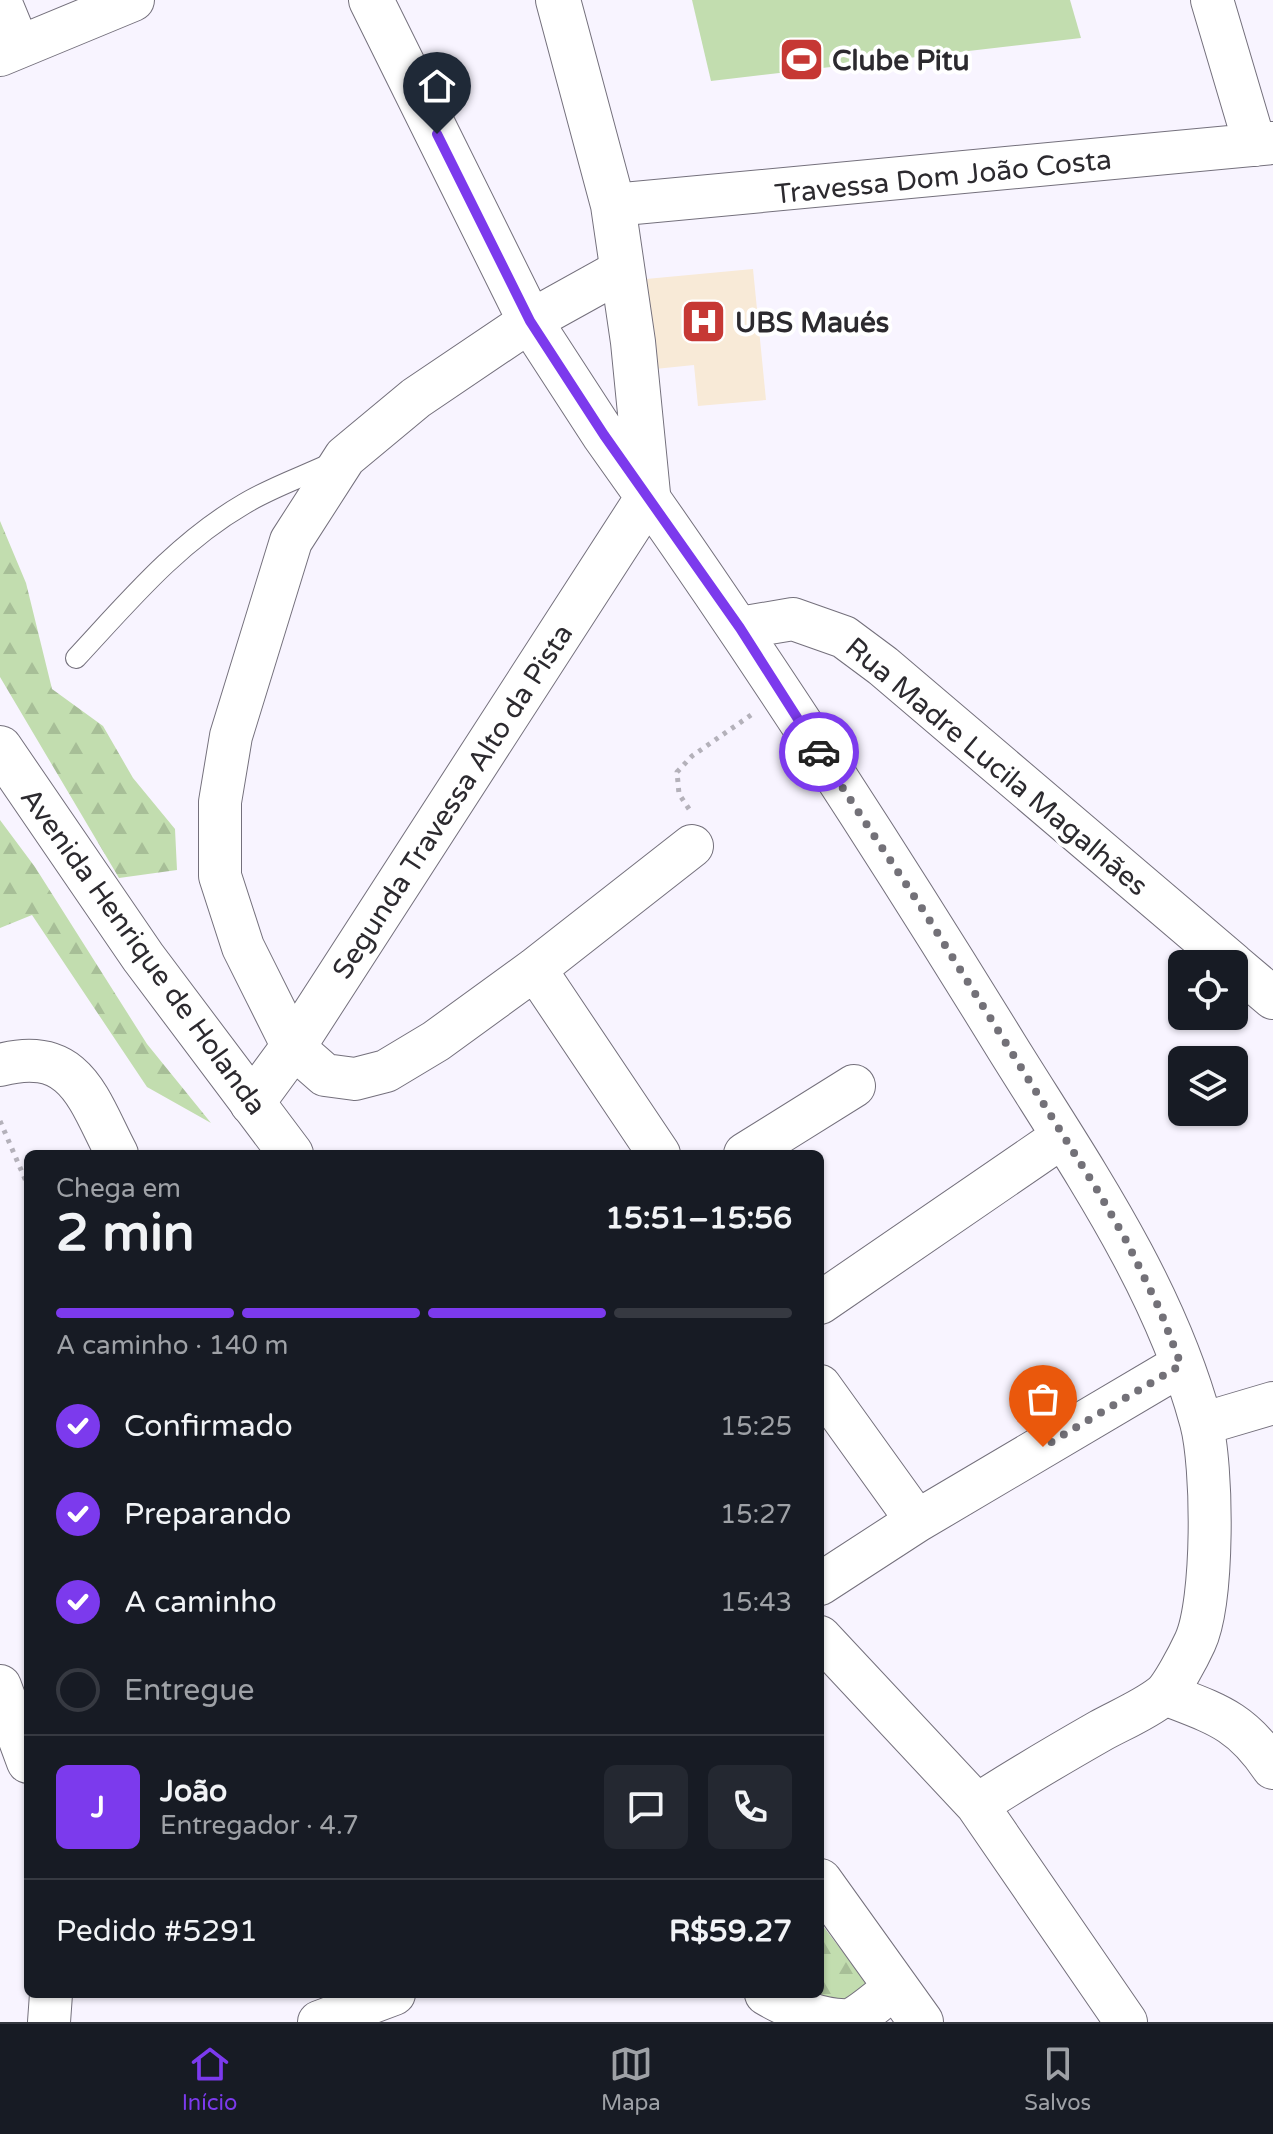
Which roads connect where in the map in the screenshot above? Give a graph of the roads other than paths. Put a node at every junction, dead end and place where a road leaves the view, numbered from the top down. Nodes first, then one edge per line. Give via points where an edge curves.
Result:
1 (133, 0) edge
2 (371, 0) edge
3 (558, 0) edge
4 (1212, 0) edge
5 (0, 1) edge
6 (9, 51) edge
7 (1264, 144) edge
8 (613, 205) junction
9 (622, 270) junction
10 (530, 321) junction
11 (345, 457) junction
12 (648, 497) junction
13 (740, 628) junction
14 (76, 658) dead end
15 (0, 748) edge
16 (692, 846) road end
17 (1218, 950) edge
18 (535, 969) junction
19 (1248, 976) edge
20 (1273, 998) edge
21 (293, 1047) junction
22 (0, 1065) edge
23 (854, 1086) dead end
24 (252, 1103) junction
25 (1062, 1137) junction
26 (115, 1150) edge
27 (288, 1150) edge
28 (656, 1150) edge
29 (751, 1150) edge
30 (824, 1300) edge
31 (1181, 1365) junction
32 (824, 1392) edge
33 (1273, 1403) edge
34 (1202, 1424) junction
35 (917, 1521) junction
36 (824, 1581) edge
37 (824, 1641) edge
38 (0, 1686) edge
39 (1165, 1694) junction
40 (24, 1751) edge
41 (1273, 1768) edge
42 (977, 1805) junction
43 (824, 1887) edge
44 (896, 1987) junction
45 (51, 1998) edge
46 (380, 1998) edge
47 (774, 1998) edge
48 (324, 2014) edge
49 (49, 2022) edge
50 (921, 2022) edge
51 (1126, 2022) edge

1 - 6 street
2 - 10 main road
3 - 8 main road
4 - 7 street
5 - 6 street
7 - 8 street, Travessa Dom João Costa
8 - 9 main road
9 - 10 street
9 - 12 main road
10 - 11 street via 416,398
10 - 12 main road
11 - 14 lane via 246,503 201,532
11 - 21 street via 291,541 231,736 220,802 220,876 243,947
12 - 13 street
12 - 21 main road, Segunda Travessa Alto da Pista
13 - 17 street, Rua Madre Lucila Magalhães via 793,619 844,637
13 - 25 street
15 - 24 main road, Avenida Henrique de Holanda via 143,957
16 - 18 street
18 - 21 street via 386,1071 355,1079 325,1075
18 - 28 street
19 - 20 street, Rua Madre Lucila Magalhães
21 - 24 main road, Segunda Travessa Alto da Pista
22 - 26 street via 43,1062 77,1079
23 - 29 street
24 - 27 main road, Avenida Henrique de Holanda
25 - 30 street
25 - 31 street via 1127,1242
31 - 34 street
31 - 35 street
32 - 35 street
33 - 34 street
34 - 39 street via 1209,1484 1206,1603 1196,1641
35 - 36 street
37 - 42 street
38 - 40 street
39 - 41 street via 1244,1731
39 - 42 street
42 - 51 street
43 - 44 main road
44 - 47 street via 851,2020 810,2016
44 - 50 main road
45 - 49 street
46 - 48 street

